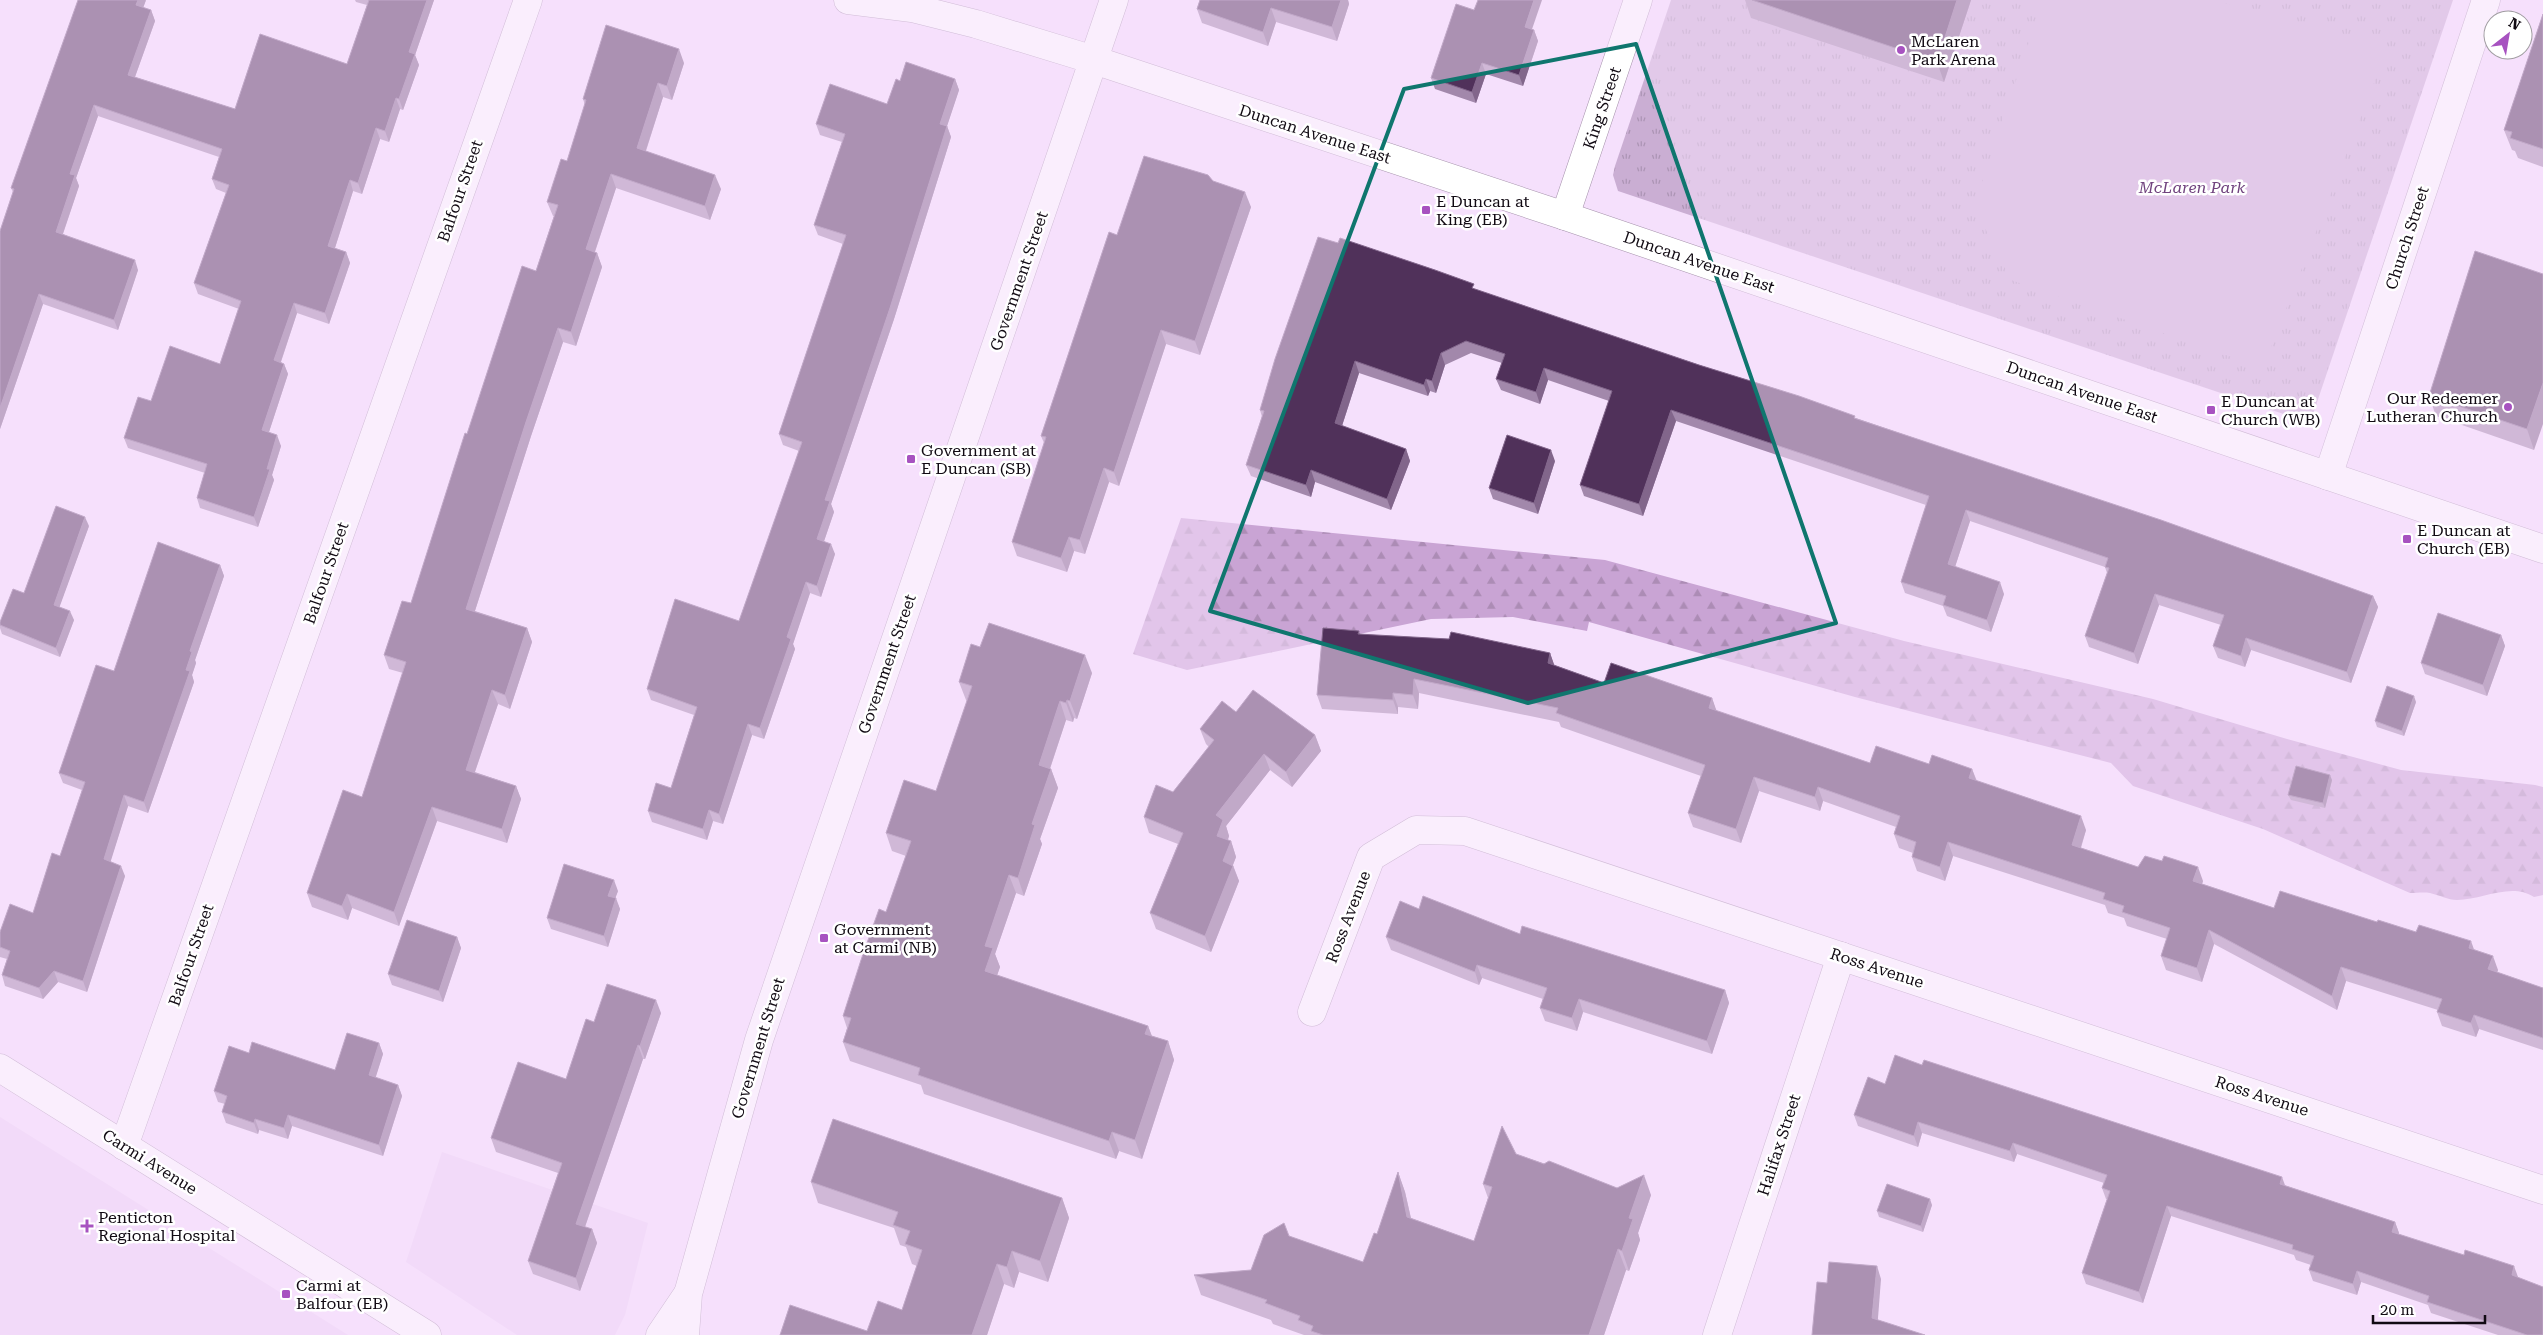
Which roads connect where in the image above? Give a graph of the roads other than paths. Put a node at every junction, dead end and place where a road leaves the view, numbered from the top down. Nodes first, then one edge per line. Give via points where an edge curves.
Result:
1 (528, 0) edge
2 (848, 0) edge
3 (1114, 0) edge
4 (1638, 0) edge
5 (2486, 0) edge
6 (1094, 60) junction
7 (1565, 216) junction
8 (2328, 476) junction
9 (2543, 549) edge
10 (1841, 956) junction
11 (1312, 1012) dead end
12 (0, 1068) edge
13 (124, 1146) junction
14 (2543, 1190) edge
15 (688, 1294) junction
16 (427, 1335) edge
17 (660, 1335) edge
18 (685, 1335) edge
19 (1717, 1335) edge

1 - 13 street, Balfour Street
2 - 6 street, Duncan Avenue East via 912,8
3 - 6 street, Government Street
4 - 7 street, King Street
5 - 8 street, Church Street
6 - 7 street, Duncan Avenue East
6 - 15 street, Government Street via 759,1040
7 - 8 street, Duncan Avenue East
8 - 9 street, Duncan Avenue East
10 - 11 street, Ross Avenue via 1465,831 1416,830 1371,857
10 - 14 street, Ross Avenue
10 - 19 street, Halifax Street
12 - 13 street, Carmi Avenue
13 - 16 street, Carmi Avenue
15 - 17 street
15 - 18 street, Government Street

